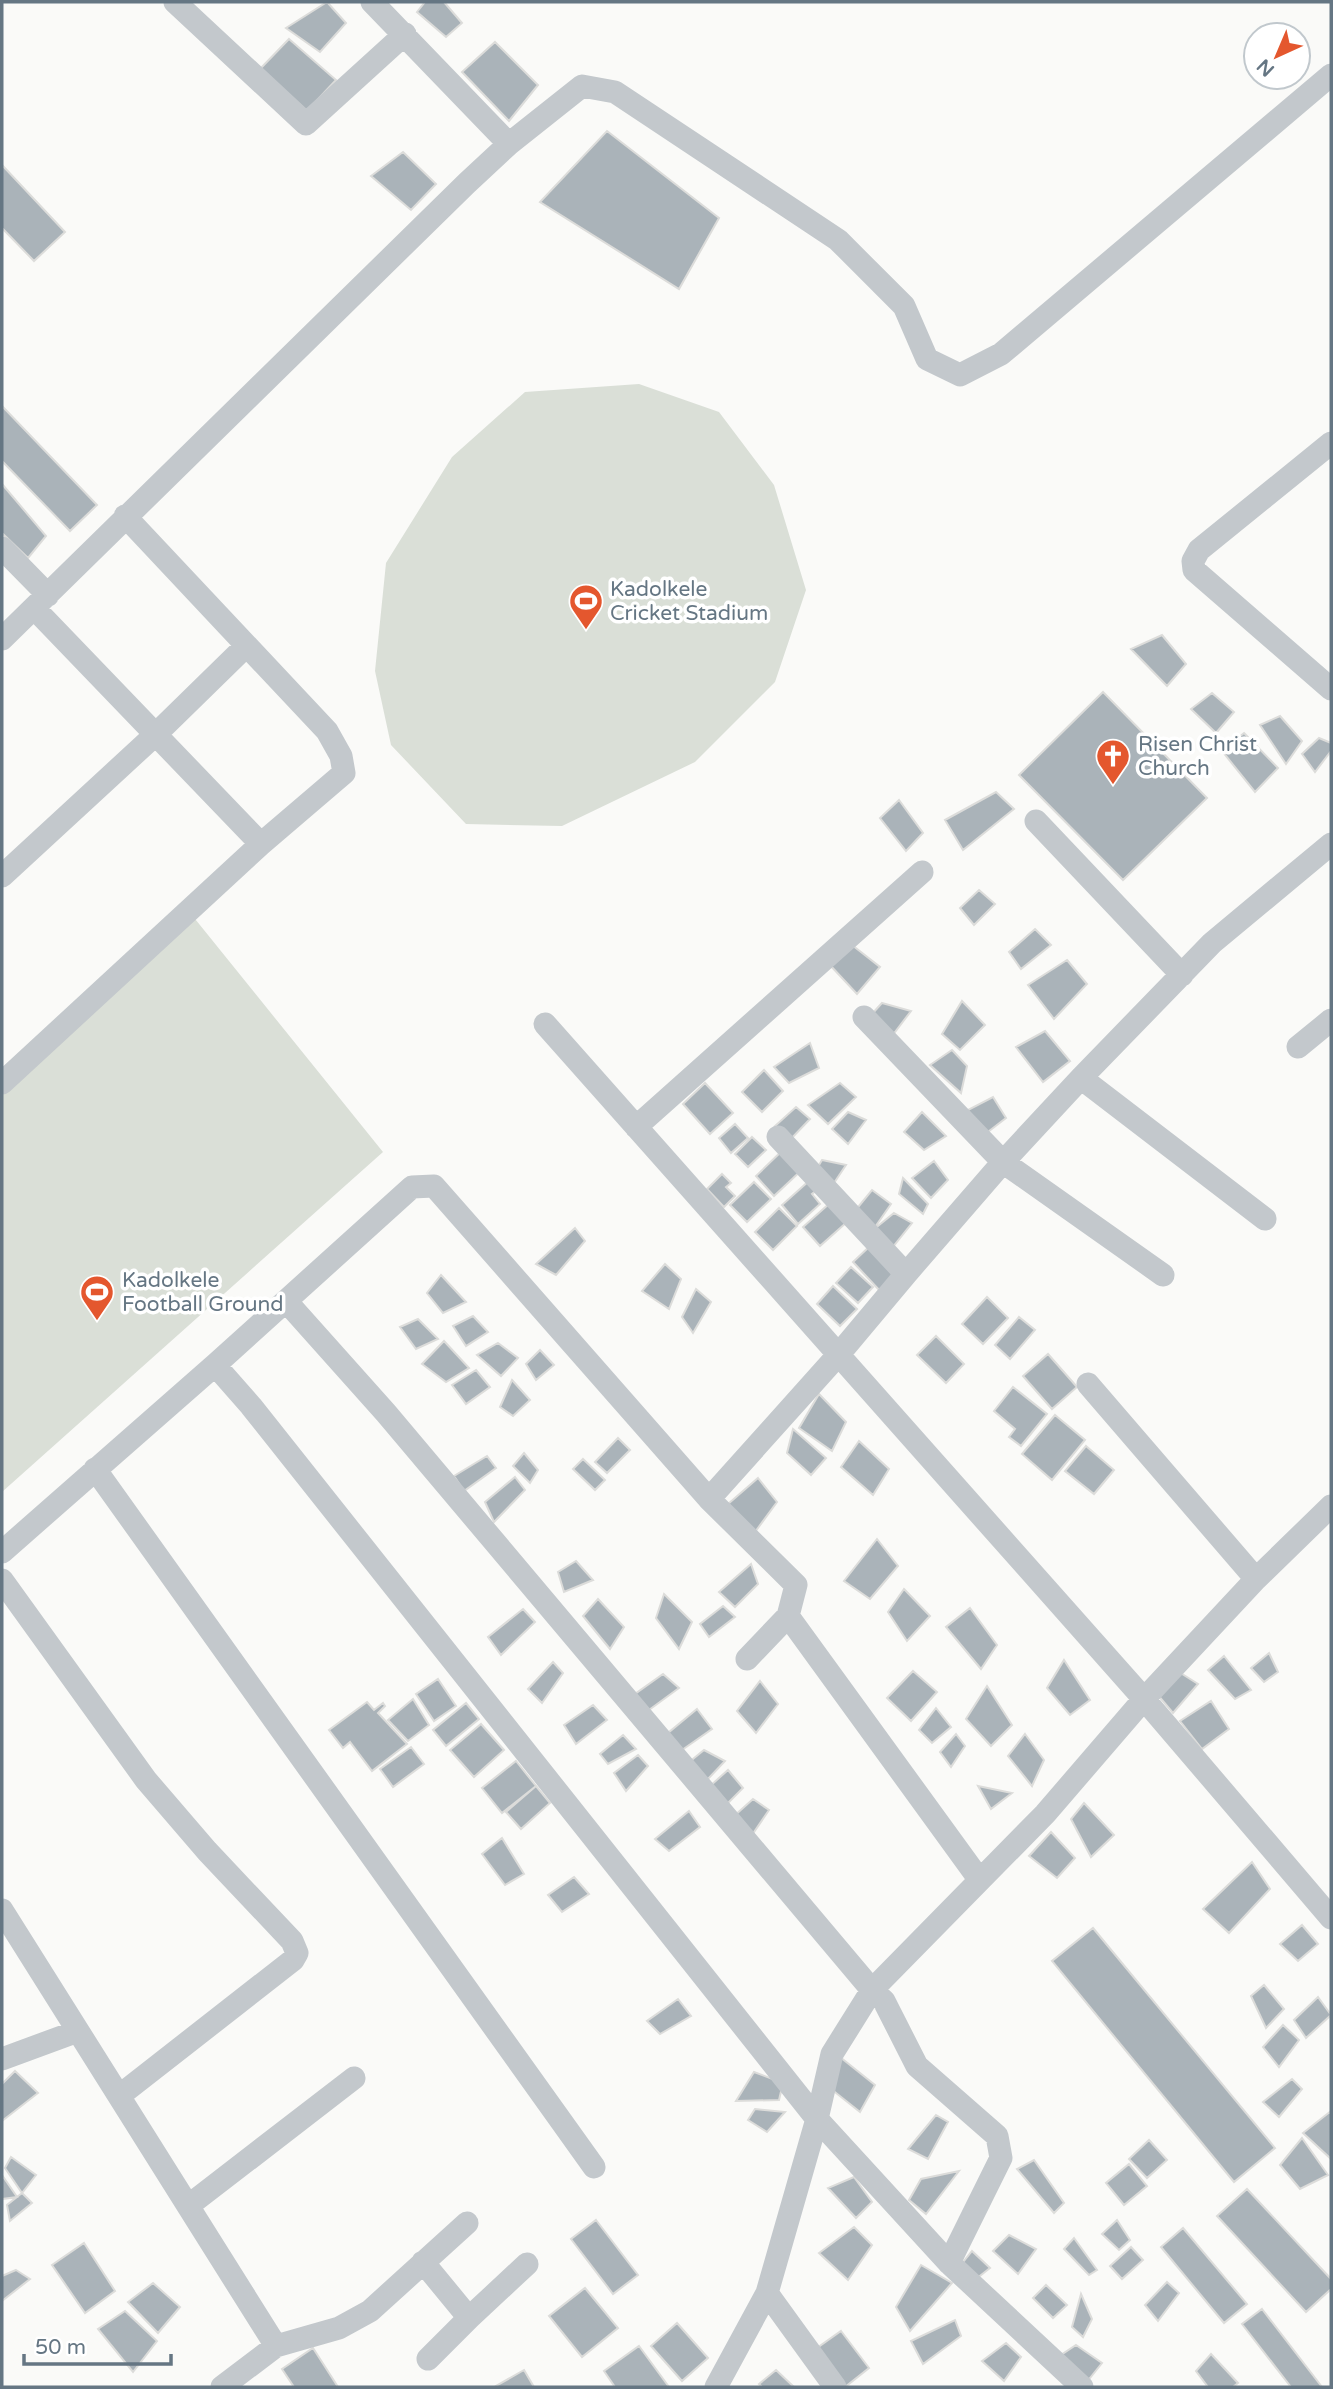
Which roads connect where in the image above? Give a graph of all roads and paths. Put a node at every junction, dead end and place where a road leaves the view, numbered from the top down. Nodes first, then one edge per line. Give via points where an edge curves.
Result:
1 (175, 2) edge
2 (372, 2) edge
3 (405, 34) junction
4 (1331, 75) edge
5 (509, 144) junction
6 (1331, 443) edge
7 (125, 516) junction
8 (2, 548) edge
9 (41, 602) junction
10 (2, 639) edge
11 (246, 646) junction
12 (1331, 689) edge
13 (155, 734) junction
14 (1036, 821) dead end
15 (261, 844) junction
16 (1328, 852) edge
17 (922, 872) dead end
18 (2, 876) edge
19 (1182, 975) junction
20 (864, 1017) dead end
21 (1331, 1020) edge
22 (545, 1024) dead end
23 (1298, 1047) dead end
24 (1081, 1078) junction
25 (2, 1083) edge
26 (636, 1127) junction
27 (778, 1136) dead end
28 (1003, 1163) junction
29 (1265, 1219) dead end
30 (906, 1274) junction
31 (1163, 1275) dead end
32 (286, 1301) junction
33 (839, 1354) junction
34 (215, 1365) junction
35 (1088, 1384) dead end
36 (95, 1469) junction
37 (709, 1499) junction
38 (1331, 1506) edge
39 (2, 1552) edge
40 (1256, 1579) junction
41 (2, 1580) edge
42 (788, 1616) junction
43 (747, 1659) dead end
44 (1144, 1699) junction
45 (979, 1879) junction
46 (2, 1910) edge
47 (1331, 1918) edge
48 (872, 1990) junction
49 (78, 2031) junction
50 (2, 2059) edge
51 (354, 2078) dead end
52 (119, 2096) junction
53 (817, 2119) junction
54 (594, 2167) dead end
55 (188, 2206) junction
56 (467, 2223) dead end
57 (423, 2262) junction
58 (949, 2263) junction
59 (527, 2264) dead end
60 (767, 2294) junction
61 (470, 2318) junction
62 (276, 2346) junction
63 (428, 2359) dead end
64 (222, 2387) edge
65 (716, 2387) edge
66 (835, 2387) edge
67 (1082, 2387) edge

1 - 3 street via 306,124
2 - 3 street
3 - 5 street
4 - 5 street via 1001,354 960,374 927,359 904,306 838,240 615,92 582,86
5 - 7 street
6 - 12 street via 1199,550 1193,561 1194,570
7 - 9 street
7 - 11 street
8 - 9 street
9 - 10 street
9 - 13 street
11 - 13 street
11 - 15 street via 327,731 341,756 344,773
13 - 15 street
13 - 18 street
14 - 19 street
15 - 25 street
16 - 19 street via 1212,943
17 - 26 street
19 - 24 street
20 - 28 street
21 - 23 street
22 - 26 street
24 - 28 street
24 - 29 street
26 - 33 street
27 - 30 street
28 - 30 street
28 - 31 street
30 - 33 street
32 - 34 street
32 - 37 street via 412,1186 434,1186
32 - 48 street via 386,1413
33 - 37 street
33 - 44 street
34 - 36 street
34 - 53 street
35 - 40 street
36 - 39 street
36 - 54 street
37 - 42 street via 796,1586
38 - 40 street
40 - 44 street
41 - 52 street via 146,1780 292,1941 297,1953
42 - 43 street
42 - 45 street
44 - 45 street via 1045,1814
44 - 47 street
45 - 48 street
46 - 49 street
48 - 53 street via 832,2054
48 - 58 street via 884,2001 917,2066 997,2136 1001,2158
49 - 50 street
49 - 52 street
51 - 55 street
52 - 55 street
53 - 58 street
53 - 60 street
55 - 62 street
56 - 57 street
57 - 61 street
57 - 62 street via 370,2311 339,2328
58 - 67 street
59 - 61 street
60 - 65 street
60 - 66 street
61 - 63 street
62 - 64 street

